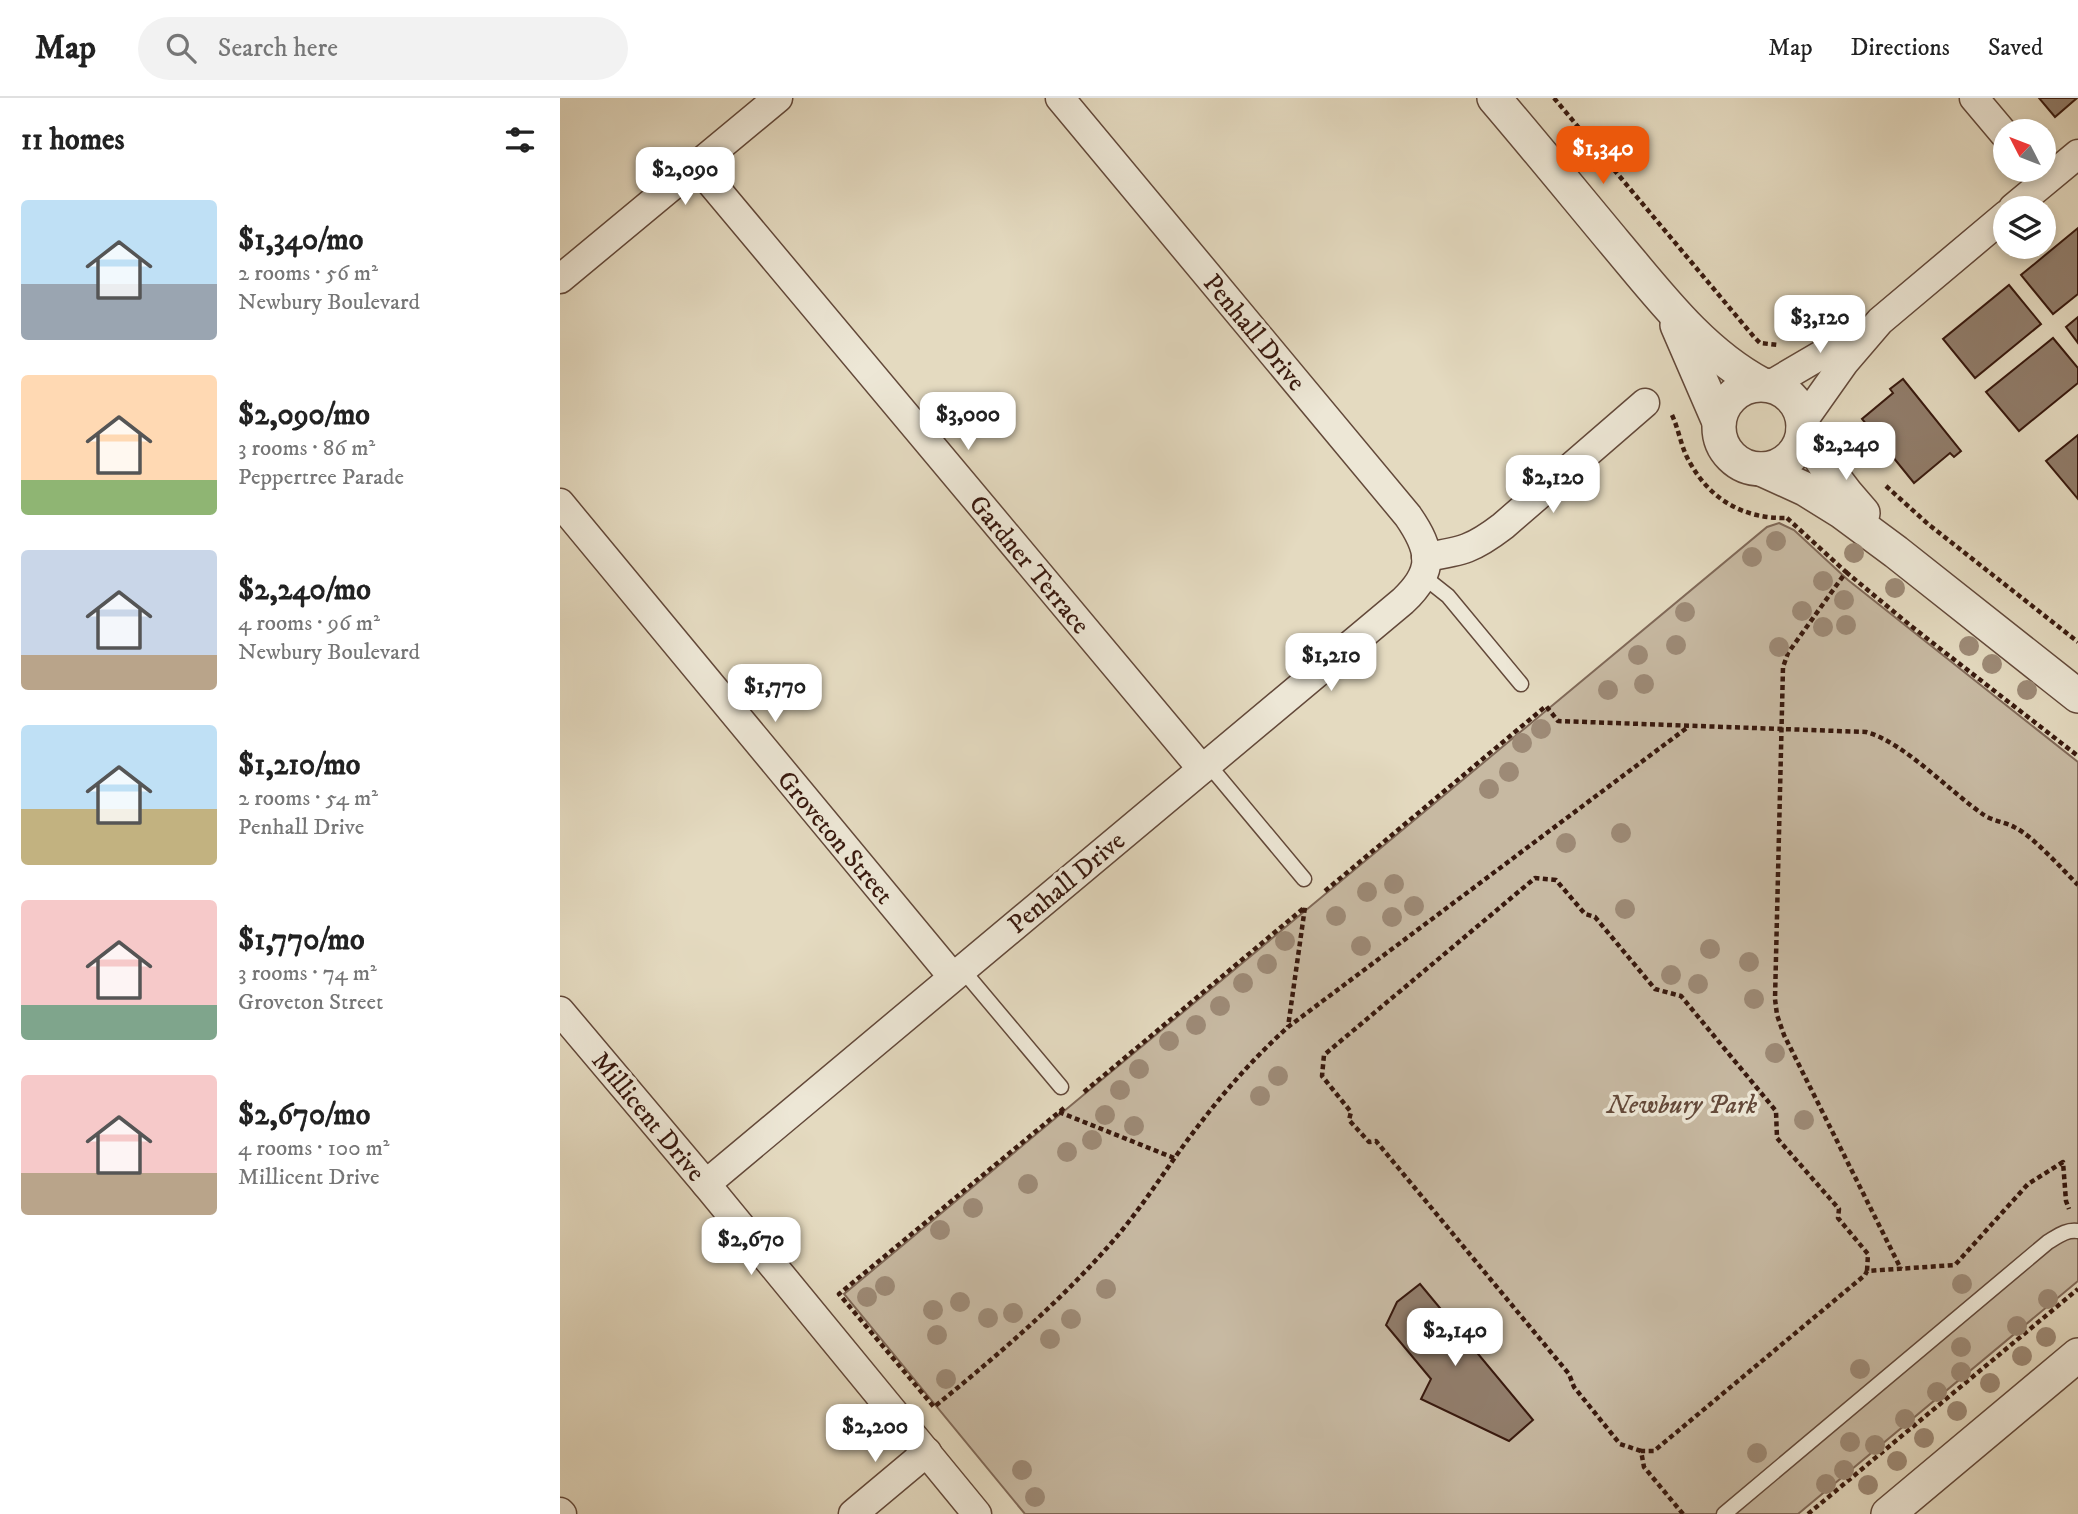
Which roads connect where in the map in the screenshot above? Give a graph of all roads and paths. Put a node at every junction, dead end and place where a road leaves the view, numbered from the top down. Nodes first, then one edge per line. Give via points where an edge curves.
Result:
1 (778, 98) edge
2 (1060, 98) edge
3 (1494, 98) edge
4 (1554, 98) edge
5 (1974, 98) edge
6 (1993, 121) edge
7 (2078, 154) edge
8 (697, 166) junction
9 (2056, 166) edge
10 (2034, 182) edge
11 (2023, 196) edge
12 (1993, 226) edge
13 (560, 279) edge
14 (1670, 309) junction
15 (1880, 321) junction
16 (1754, 337) dead end
17 (1766, 385) junction
18 (1644, 403) dead end
19 (1719, 422) junction
20 (1803, 425) junction
21 (1761, 469) junction
22 (1884, 484) dead end
23 (560, 503) edge
24 (1787, 518) dead end
25 (1896, 552) junction
26 (1425, 567) junction
27 (1846, 572) junction
28 (2078, 642) edge
29 (1521, 684) dead end
30 (2078, 696) edge
31 (1688, 727) junction
32 (1781, 730) junction
33 (2078, 756) edge
34 (1205, 767) junction
35 (1304, 879) dead end
36 (2078, 885) edge
37 (1316, 898) dead end
38 (957, 972) junction
39 (560, 1011) edge
40 (1289, 1027) junction
41 (1061, 1087) dead end
42 (1080, 1095) dead end
43 (1069, 1104) dead end
44 (1059, 1112) junction
45 (1174, 1158) junction
46 (706, 1184) junction
47 (2077, 1230) edge
48 (1901, 1269) junction
49 (1867, 1271) junction
50 (2078, 1289) edge
51 (2078, 1355) edge
52 (1641, 1451) junction
53 (928, 1452) junction
54 (853, 1514) edge
55 (977, 1514) edge
56 (1683, 1514) edge
57 (1724, 1514) edge
58 (1808, 1514) edge
59 (1888, 1514) edge

1 - 8 street
2 - 26 street, Penhall Drive via 1408,516 1423,540
3 - 14 street
4 - 16 path
5 - 6 street
7 - 9 street
8 - 13 street
8 - 34 street, Gardner Terrace
10 - 11 street
12 - 15 street
14 - 17 street via 1727,361
14 - 19 street
15 - 17 street
15 - 20 street via 1844,363
17 - 19 street via 1737,392 1724,405
17 - 20 street via 1792,398
18 - 26 street via 1484,541
19 - 21 street via 1730,455 1741,464
20 - 21 street via 1798,447 1787,460
20 - 25 street via 1842,490
21 - 25 street via 1823,499
22 - 28 path
23 - 38 street, Groveton Street
24 - 27 path
25 - 30 street
26 - 29 lane, Penhall Drive
26 - 34 street, Penhall Drive via 1419,587
27 - 32 path via 1788,653 1783,667
27 - 33 path
31 - 32 path
31 - 37 path via 1558,721 1546,706
31 - 40 path
32 - 36 path via 1866,732 1887,741 1987,817 2016,827
32 - 48 path via 1777,1015
34 - 35 lane, Gardner Terrace
34 - 38 street, Penhall Drive
38 - 41 lane, Groveton Street
38 - 46 street, Penhall Drive
39 - 46 street, Millicent Drive
40 - 42 path via 1305,907
40 - 45 path via 1241,1074
43 - 44 path
44 - 45 path
44 - 45 path via 839,1294 934,1408 1007,1348 1075,1282 1114,1240
46 - 53 street, Millicent Drive
47 - 48 path via 2066,1201 2063,1162 2028,1184 1955,1265
47 - 57 lane via 2048,1242
48 - 49 path
49 - 52 path via 1654,1451
49 - 52 path via 1868,1254 1839,1218 1839,1209 1777,1138 1776,1111 1681,996 1655,989 1595,917 1585,914 1556,880 1535,878 1324,1055 1322,1076 1351,1112 1349,1120 1369,1142 1376,1141 1569,1374 1574,1387 1620,1444
50 - 58 path
51 - 59 street
52 - 56 path via 1644,1467
53 - 54 street
53 - 55 street, Millicent Drive

